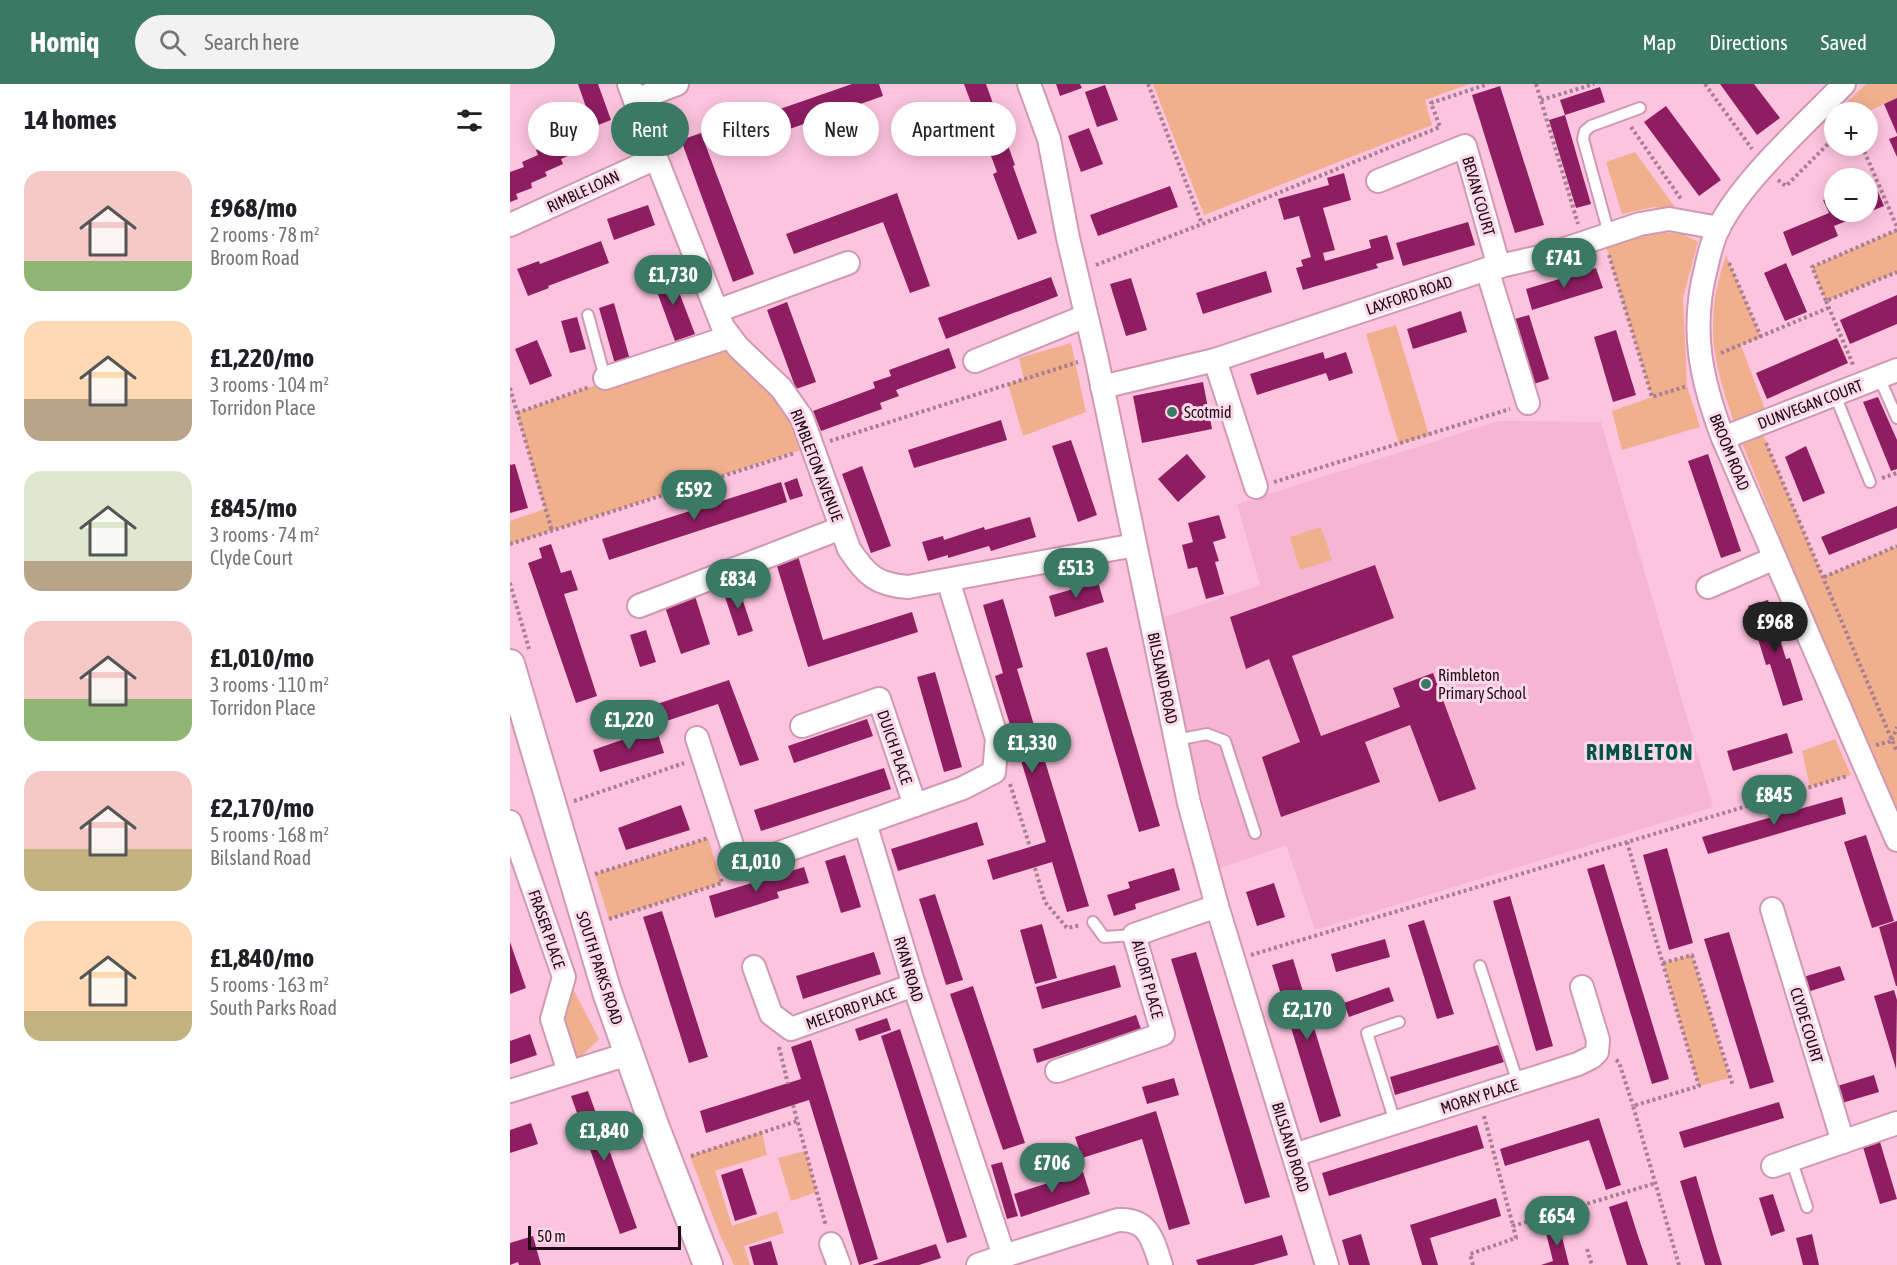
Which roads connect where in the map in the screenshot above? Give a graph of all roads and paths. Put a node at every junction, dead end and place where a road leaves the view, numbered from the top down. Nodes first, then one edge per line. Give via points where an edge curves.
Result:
1 (677, 84) edge
2 (1029, 84) edge
3 (1148, 84) edge
4 (1488, 84) edge
5 (1536, 84) edge
6 (1594, 84) edge
7 (1705, 84) edge
8 (1844, 84) edge
9 (632, 92) edge
10 (1541, 100) junction
11 (1640, 108) dead end
12 (1622, 115) junction
13 (1824, 148) edge
14 (1866, 156) edge
15 (656, 158) junction
16 (1769, 171) junction
17 (1378, 181) dead end
18 (1688, 223) junction
19 (1203, 224) junction
20 (510, 225) edge
21 (1719, 228) junction
22 (1897, 229) edge
23 (1599, 238) junction
24 (848, 263) dead end
25 (1723, 265) dead end
26 (1493, 268) junction
27 (1076, 272) junction
28 (1897, 272) edge
29 (1826, 302) junction
30 (1828, 308) junction
31 (717, 310) junction
32 (588, 315) dead end
33 (1086, 316) junction
34 (729, 337) junction
35 (1761, 337) junction
36 (1715, 356) dead end
37 (1215, 360) junction
38 (975, 361) dead end
39 (1879, 377) edge
40 (605, 378) junction
41 (1705, 381) junction
42 (1102, 387) junction
43 (510, 388) edge
44 (1835, 395) junction
45 (1528, 403) joint
46 (517, 413) junction
47 (1897, 418) edge
48 (1759, 424) junction
49 (1723, 438) junction
50 (1870, 482) dead end
51 (1256, 488) joint
52 (841, 528) junction
53 (552, 531) dead end
54 (1135, 545) junction
55 (1897, 546) edge
56 (1774, 558) junction
57 (1824, 577) junction
58 (948, 580) junction
59 (1708, 587) dead end
60 (639, 606) dead end
61 (510, 664) edge
62 (802, 726) dead end
63 (1897, 727) edge
64 (1176, 740) junction
65 (1892, 741) junction
66 (1897, 746) edge
67 (700, 747) joint
68 (1897, 752) edge
69 (1866, 770) junction
70 (1009, 780) dead end
71 (574, 801) dead end
72 (915, 805) junction
73 (510, 822) edge
74 (865, 823) junction
75 (1255, 833) dead end
76 (1897, 840) edge
77 (1627, 842) junction
78 (1030, 847) dead end
79 (711, 849) dead end
80 (1035, 868) dead end
81 (718, 871) dead end
82 (596, 874) dead end
83 (1217, 906) junction
84 (1772, 909) dead end
85 (609, 919) dead end
86 (1094, 922) joint
87 (1134, 935) junction
88 (1233, 960) junction
89 (1663, 963) junction
90 (1480, 966) dead end
91 (754, 967) dead end
92 (914, 985) junction
93 (1582, 987) dead end
94 (1399, 1022) dead end
95 (1597, 1052) junction
96 (628, 1054) junction
97 (1058, 1071) dead end
98 (569, 1072) junction
99 (1518, 1083) junction
100 (1733, 1086) dead end
101 (510, 1091) edge
102 (1478, 1096) junction
103 (793, 1105) dead end
104 (1633, 1106) junction
105 (797, 1121) junction
106 (1395, 1122) junction
107 (1897, 1123) edge
108 (1843, 1142) junction
109 (1294, 1155) junction
110 (690, 1156) dead end
111 (1782, 1163) joint
112 (1656, 1183) junction
113 (1807, 1208) dead end
114 (1513, 1226) junction
115 (1587, 1250) dead end
116 (835, 1255) edge
117 (1004, 1256) junction
118 (708, 1265) edge
119 (978, 1265) edge
120 (1161, 1265) edge
121 (1327, 1265) edge
122 (1473, 1265) edge
123 (1592, 1265) edge
124 (1679, 1265) edge

1 - 9 street
2 - 27 street, BILSLAND ROAD via 1049,139
3 - 19 path
4 - 19 path via 1431,103 1440,127
5 - 10 path
6 - 10 path
7 - 16 path
8 - 16 street, BROOM ROAD
9 - 15 street, RIMBLETON AVENUE
10 - 23 path
11 - 12 lane
12 - 18 path via 1683,202
12 - 23 lane via 1591,126 1583,139
13 - 16 path via 1786,186
14 - 22 path
15 - 20 street, RIMBLE LOAN
15 - 31 street, RIMBLETON AVENUE
16 - 21 street, BROOM ROAD via 1743,191
17 - 26 street, BEVAN COURT via 1465,147
18 - 21 street, LAXFORD ROAD
18 - 23 street, LAXFORD ROAD via 1670,219 1640,224
19 - 27 path
21 - 41 street, BROOM ROAD via 1699,303 1698,337
22 - 29 path via 1812,267
23 - 26 street, LAXFORD ROAD
23 - 41 path via 1652,397
24 - 31 street
25 - 35 path via 1726,255
26 - 37 street, LAXFORD ROAD
26 - 45 street
27 - 33 street, BILSLAND ROAD
28 - 29 path
29 - 30 path
30 - 35 path
30 - 39 path
31 - 34 street, RIMBLETON AVENUE
32 - 40 lane
33 - 38 street
33 - 42 street, BILSLAND ROAD
34 - 40 street
34 - 52 street, RIMBLETON AVENUE via 794,403
35 - 36 path
37 - 42 street, LAXFORD ROAD
37 - 51 street
39 - 44 street, DUNVEGAN COURT
39 - 47 lane
40 - 46 path via 596,385
41 - 49 street, BROOM ROAD
42 - 54 street, BILSLAND ROAD
43 - 46 path
44 - 48 street, DUNVEGAN COURT
44 - 50 lane
45 - 51 path
46 - 53 path
48 - 49 street, DUNVEGAN COURT
48 - 57 path
49 - 56 street, BROOM ROAD
52 - 58 street, RIMBLETON AVENUE via 860,567 876,580 908,587
52 - 60 street
54 - 58 street, RIMBLETON AVENUE
54 - 64 street, BILSLAND ROAD
55 - 57 path
56 - 59 street
56 - 69 street, BROOM ROAD
57 - 65 path
58 - 72 street via 997,739 994,772
61 - 96 street, SOUTH PARKS ROAD
62 - 72 street, DUICH PLACE via 879,699
63 - 65 path
64 - 75 lane via 1207,734 1224,741
64 - 83 street, BILSLAND ROAD
65 - 66 path
65 - 68 path
67 - 71 path
67 - 74 street via 738,867
69 - 76 street, BROOM ROAD
69 - 77 path
70 - 78 path
72 - 74 street
73 - 98 street, FRASER PLACE via 564,977 552,1019
74 - 92 street, RYAN ROAD
77 - 88 path
77 - 89 path
79 - 82 path via 708,838
80 - 86 path via 1045,902 1067,928
81 - 85 path via 722,883
83 - 87 street, AILORT PLACE
83 - 88 street, BILSLAND ROAD
84 - 108 street, CLYDE COURT
86 - 87 lane via 1104,937
87 - 97 street, AILORT PLACE via 1163,1034
88 - 109 street, BILSLAND ROAD
89 - 100 path via 1692,955
89 - 104 path via 1699,1086
90 - 99 lane
91 - 92 street, MELFORD PLACE via 771,1014 791,1029
92 - 117 street, RYAN ROAD
93 - 95 street via 1598,1040
94 - 106 lane via 1367,1033
95 - 99 street, MORAY PLACE via 1578,1064
95 - 104 path via 1618,1062
96 - 98 street
96 - 118 street, SOUTH PARKS ROAD
98 - 101 street
99 - 102 street, MORAY PLACE
102 - 106 street, MORAY PLACE
102 - 114 path
103 - 105 path
104 - 112 path
105 - 110 path
105 - 116 path
106 - 109 street, MORAY PLACE
107 - 108 street
108 - 111 street
109 - 121 street, BILSLAND ROAD
111 - 113 lane
112 - 114 path
112 - 124 path
114 - 122 path via 1516,1238 1470,1254
115 - 123 path
117 - 119 street
117 - 120 street via 1126,1220 1146,1228

